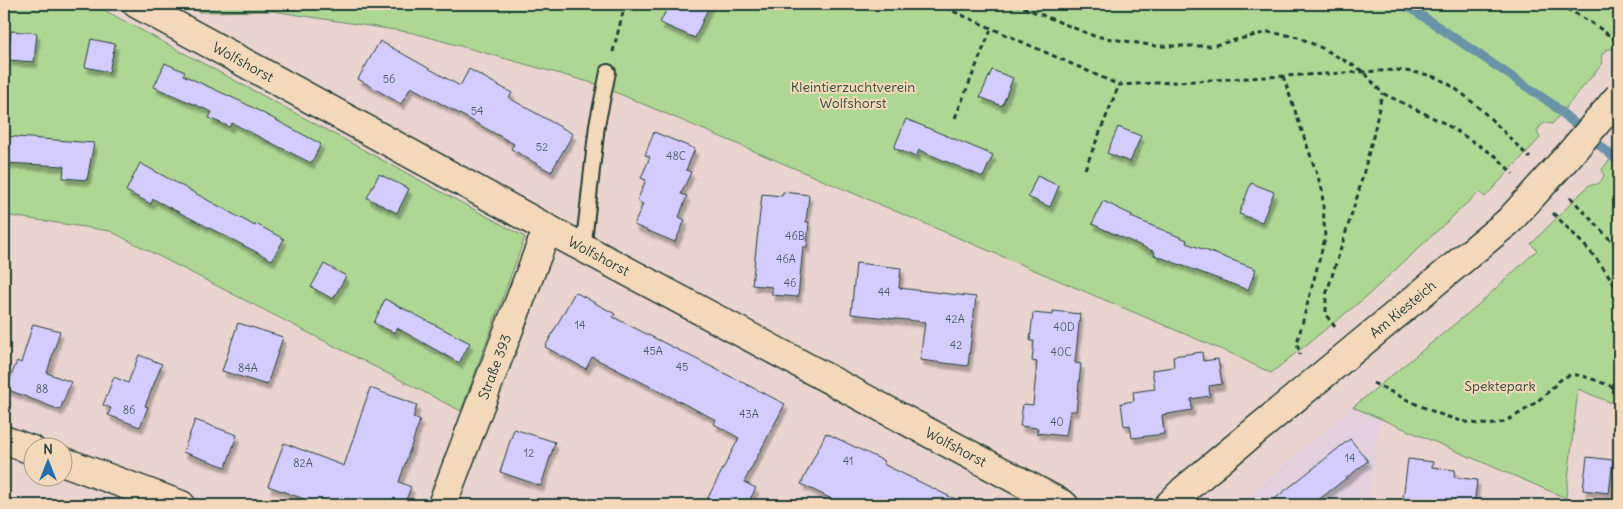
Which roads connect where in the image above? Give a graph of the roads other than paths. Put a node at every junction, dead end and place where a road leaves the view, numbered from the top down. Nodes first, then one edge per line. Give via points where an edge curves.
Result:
1 (137, 4) edge
2 (608, 72) road end
3 (1619, 96) edge
4 (550, 230) junction
5 (582, 247) junction
6 (4, 440) edge
7 (22, 446) edge
8 (72, 466) edge
9 (181, 505) edge
10 (442, 505) edge
11 (1064, 505) edge
12 (1169, 505) edge

1 - 4 street, Wolfshorst
2 - 5 lane via 597,125
3 - 12 street, Am Kiesteich, bridge via 1509,221
4 - 5 street, Wolfshorst
4 - 10 street, Straße 393 via 541,245
5 - 11 street, Wolfshorst
6 - 7 street
8 - 9 street

